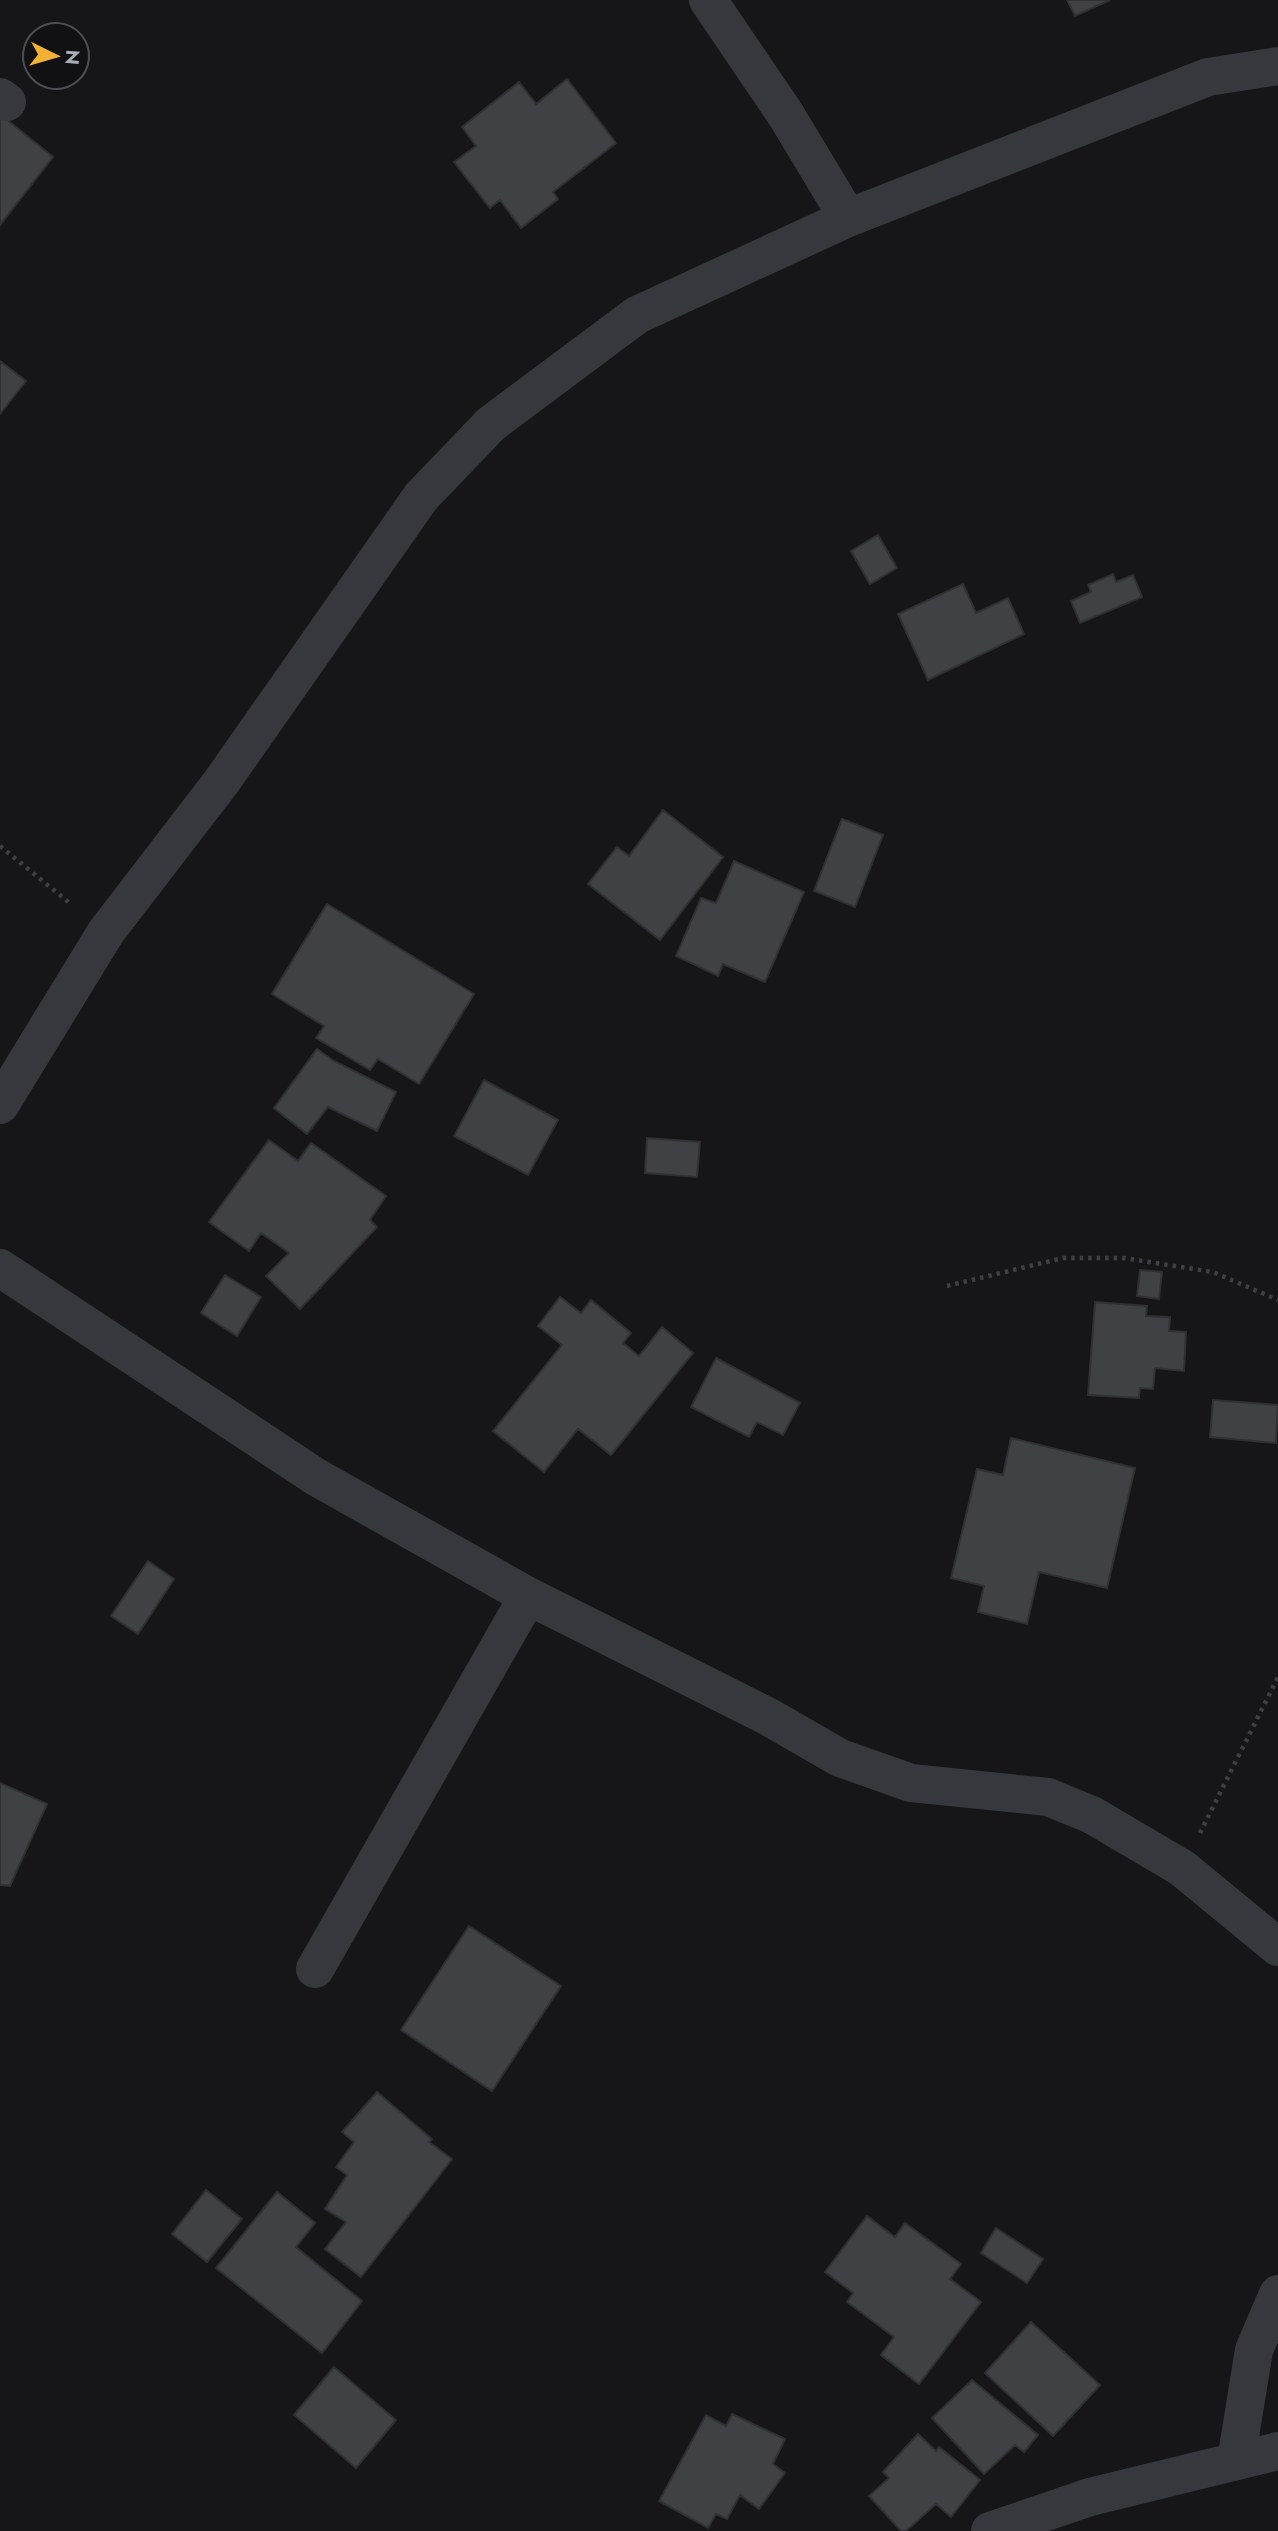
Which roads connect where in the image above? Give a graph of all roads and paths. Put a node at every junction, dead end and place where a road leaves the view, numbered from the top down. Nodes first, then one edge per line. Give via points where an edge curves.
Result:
1 (708, 0) edge
2 (1278, 66) edge
3 (848, 218) junction
4 (0, 846) edge
5 (106, 932) junction
6 (0, 1105) edge
7 (0, 1268) edge
8 (947, 1286) dead end
9 (1278, 1300) edge
10 (528, 1596) junction
11 (1278, 1677) edge
12 (1182, 1868) junction
13 (1278, 1947) edge
14 (315, 1969) dead end
15 (1278, 2294) edge
16 (1278, 2451) edge
17 (1236, 2461) junction
18 (990, 2531) edge

1 - 3 street
2 - 3 street via 1208,77
3 - 5 street via 638,315 491,424 421,497 222,781
4 - 5 path
5 - 6 street
7 - 10 street via 316,1477
8 - 9 path via 1063,1258 1124,1258 1213,1272
10 - 12 street via 769,1717 840,1758 911,1783 1048,1797 1092,1815
10 - 14 street
11 - 12 path
12 - 13 street
15 - 17 street via 1254,2350
16 - 17 street
17 - 18 street via 1090,2497

